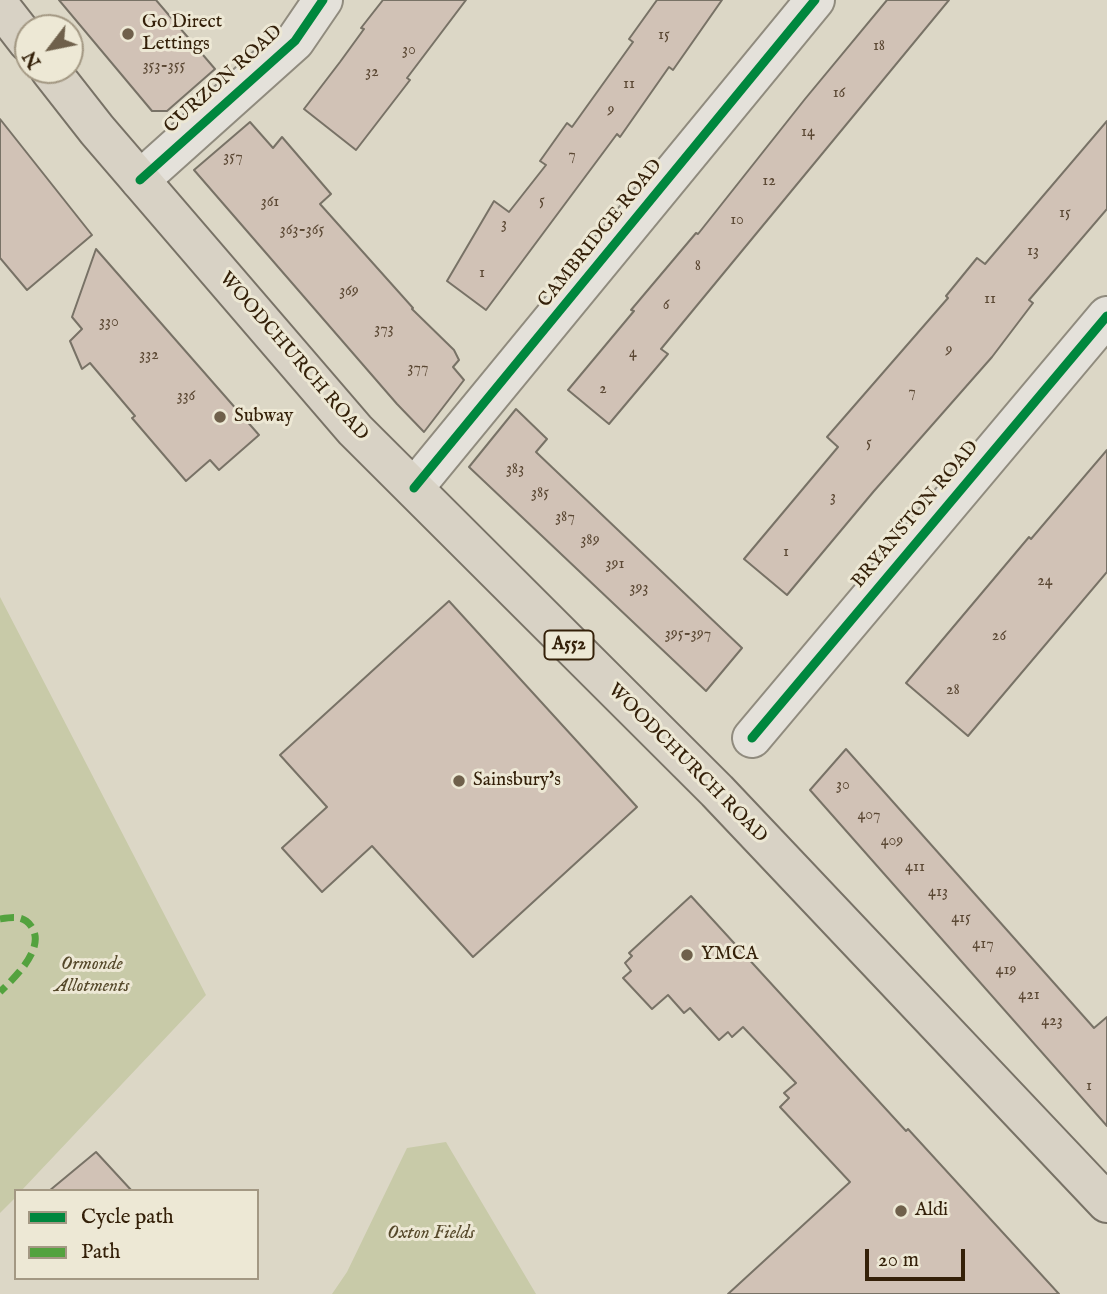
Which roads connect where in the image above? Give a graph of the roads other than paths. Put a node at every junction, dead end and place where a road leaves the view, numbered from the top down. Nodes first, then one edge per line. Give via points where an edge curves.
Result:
1 (323, 0) edge
2 (815, 0) edge
3 (0, 6) edge
4 (14, 24) edge
5 (61, 84) edge
6 (140, 180) junction
7 (1107, 316) edge
8 (414, 488) junction
9 (752, 738) dead end
10 (1107, 1203) edge

1 - 6 street, CURZON ROAD via 295,41
2 - 8 street, CAMBRIDGE ROAD
3 - 4 highway
5 - 6 highway, WOODCHURCH ROAD / A552
6 - 8 highway, WOODCHURCH ROAD / A552 via 355,430
7 - 9 street, BRYANSTON ROAD
8 - 10 highway, WOODCHURCH ROAD / A552 via 717,792

